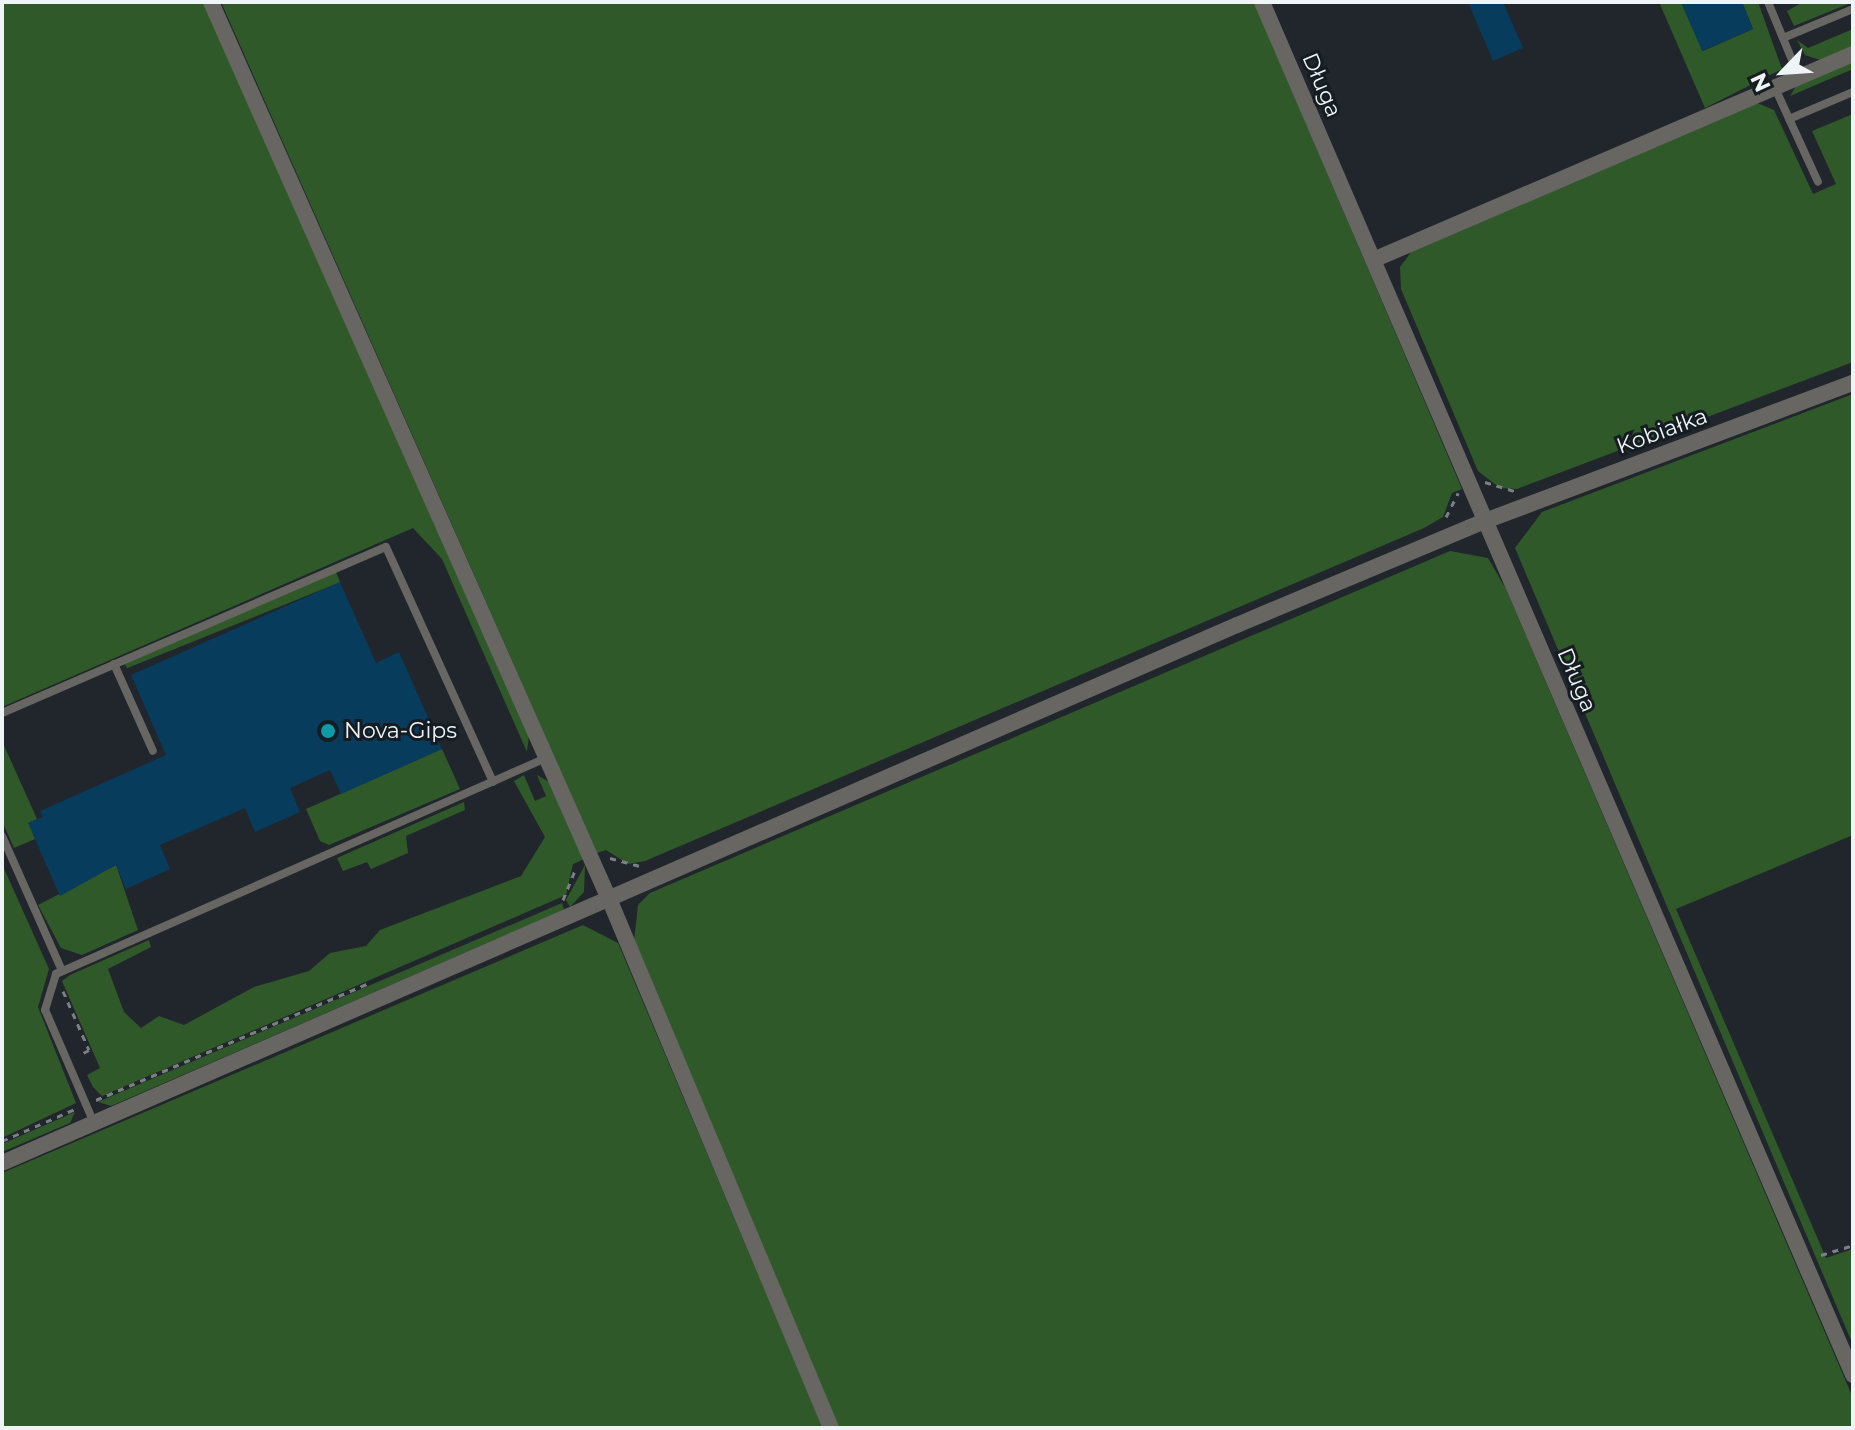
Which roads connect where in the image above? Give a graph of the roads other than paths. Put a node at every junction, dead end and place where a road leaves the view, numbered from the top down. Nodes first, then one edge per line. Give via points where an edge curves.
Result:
1 (211, 2) edge
2 (1262, 2) edge
3 (1768, 2) edge
4 (1853, 9) edge
5 (1783, 38) junction
6 (1853, 54) edge
7 (1799, 77) junction
8 (1775, 87) junction
9 (1853, 92) edge
10 (1789, 119) junction
11 (1818, 182) dead end
12 (1373, 260) junction
13 (1853, 383) edge
14 (1485, 521) junction
15 (114, 664) junction
16 (2, 713) edge
17 (153, 751) dead end
18 (546, 758) junction
19 (493, 782) junction
20 (2, 836) edge
21 (610, 901) junction
22 (59, 973) junction
23 (94, 1123) junction
24 (2, 1163) edge
25 (1853, 1375) edge
26 (831, 1428) edge

1 - 18 street
2 - 12 street, Długa
3 - 5 lane
4 - 5 lane
5 - 7 lane
6 - 7 street
7 - 8 street
8 - 10 lane
8 - 12 street
9 - 10 lane
10 - 11 lane
12 - 14 street, Długa
13 - 14 street, Kobiałka
14 - 21 street, Kobiałka
14 - 25 street, Długa
15 - 16 lane
15 - 17 lane
15 - 19 lane via 386,547
18 - 19 lane
18 - 21 street
19 - 22 lane
20 - 22 lane
21 - 23 street, Kobiałka
21 - 26 street
22 - 23 lane via 45,1010
23 - 24 street, Kobiałka

